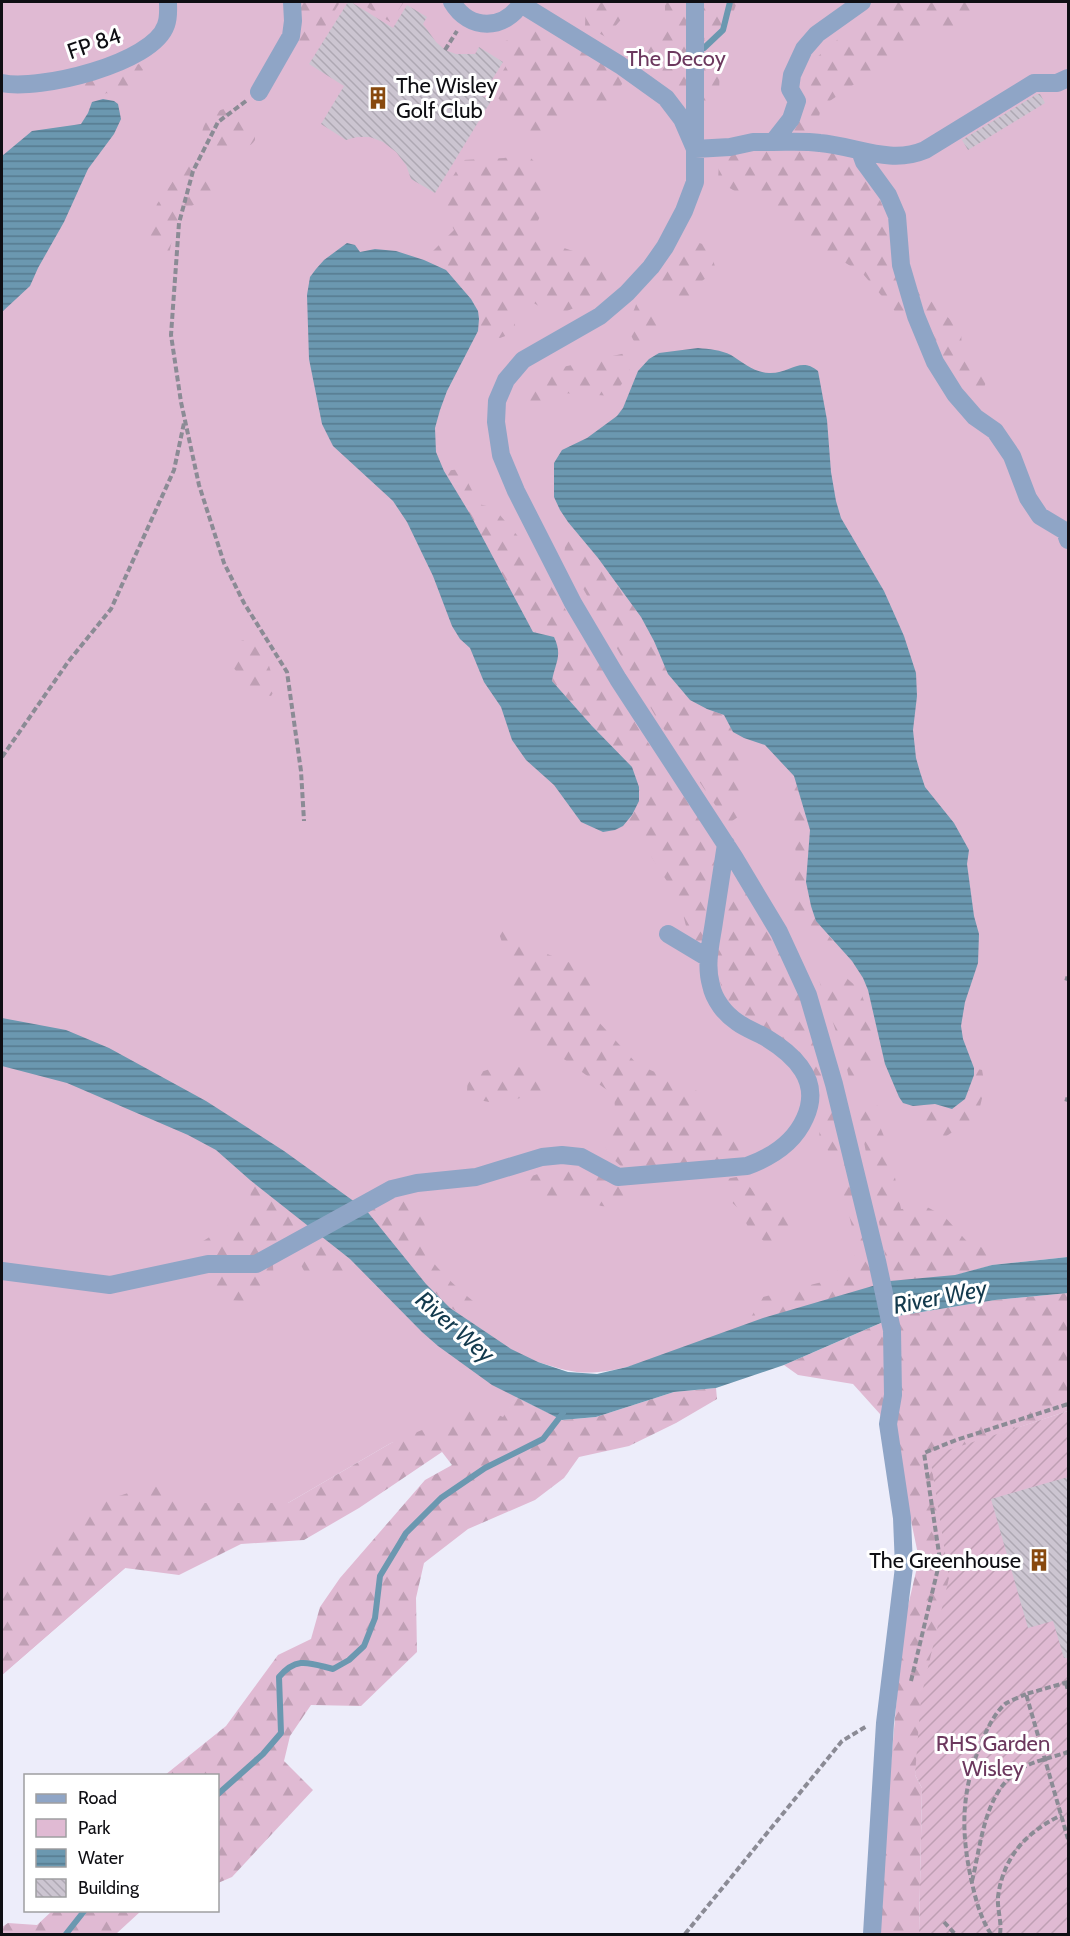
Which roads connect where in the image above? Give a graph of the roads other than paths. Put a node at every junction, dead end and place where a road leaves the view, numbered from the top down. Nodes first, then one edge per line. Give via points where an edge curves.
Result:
1 (168, 2) edge
2 (292, 2) edge
3 (452, 2) edge
4 (695, 2) edge
5 (862, 2) edge
6 (522, 3) edge
7 (1068, 78) edge
8 (2, 83) edge
9 (259, 92) road end
10 (773, 142) junction
11 (695, 149) junction
12 (860, 151) junction
13 (1068, 540) edge
14 (726, 844) junction
15 (668, 934) dead end
16 (708, 958) junction
17 (2, 1271) edge
18 (872, 1935) edge

1 - 8 lane, FP 84 via 166,26 139,53 86,74 40,82
2 - 9 lane via 291,36
3 - 6 lane via 465,18 483,24 508,19
4 - 11 lane
5 - 10 lane via 817,34 804,49 792,75 790,89 797,101 791,120
6 - 11 lane via 620,64 666,98 682,119
7 - 12 lane via 1034,83 910,156
10 - 11 lane
10 - 12 lane via 821,143
11 - 14 lane via 695,182 688,201 651,267 600,316 523,360 506,380 497,401 496,422 501,455 516,491 573,603
12 - 13 lane via 897,216 901,265 935,362 975,417 995,431 1034,507 1065,531
14 - 16 lane
14 - 18 lane via 779,932 808,995 834,1083 892,1330 893,1395 888,1424 902,1518 904,1567 885,1723
15 - 16 lane
16 - 17 lane via 711,986 721,1008 736,1022 788,1053 807,1076 811,1097 807,1115 798,1133 766,1160 747,1166 618,1177 581,1157 542,1157 476,1177 392,1189 256,1264 208,1264 110,1285

